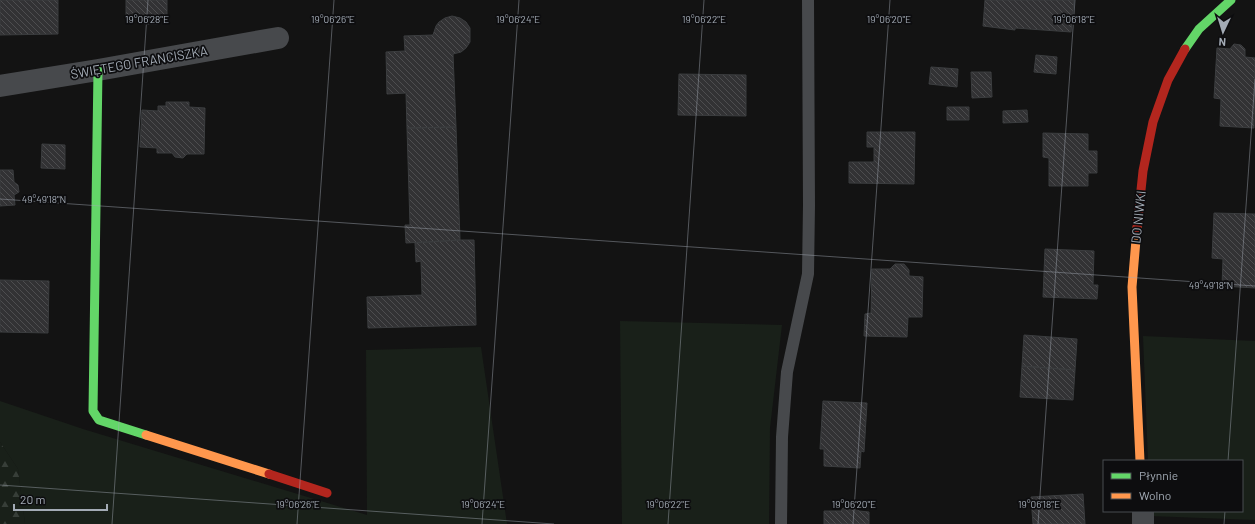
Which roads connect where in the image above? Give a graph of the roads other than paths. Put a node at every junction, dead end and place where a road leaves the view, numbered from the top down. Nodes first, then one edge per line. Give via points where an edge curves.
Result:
1 (808, 0) edge
2 (1231, 0) edge
3 (278, 38) dead end
4 (98, 70) junction
5 (0, 86) edge
6 (1140, 460) edge
7 (326, 493) dead end
8 (1143, 512) edge
9 (781, 524) edge
10 (1143, 524) edge

1 - 9 lane via 808,274 787,372 782,437
2 - 6 street, DO NIWKI via 1199,29 1183,51 1168,80 1153,122 1143,170 1132,287
3 - 4 street, ŚWIĘTEGO FRANCISZKA
4 - 5 street, ŚWIĘTEGO FRANCISZKA
4 - 7 street via 93,411 99,420
8 - 10 street

